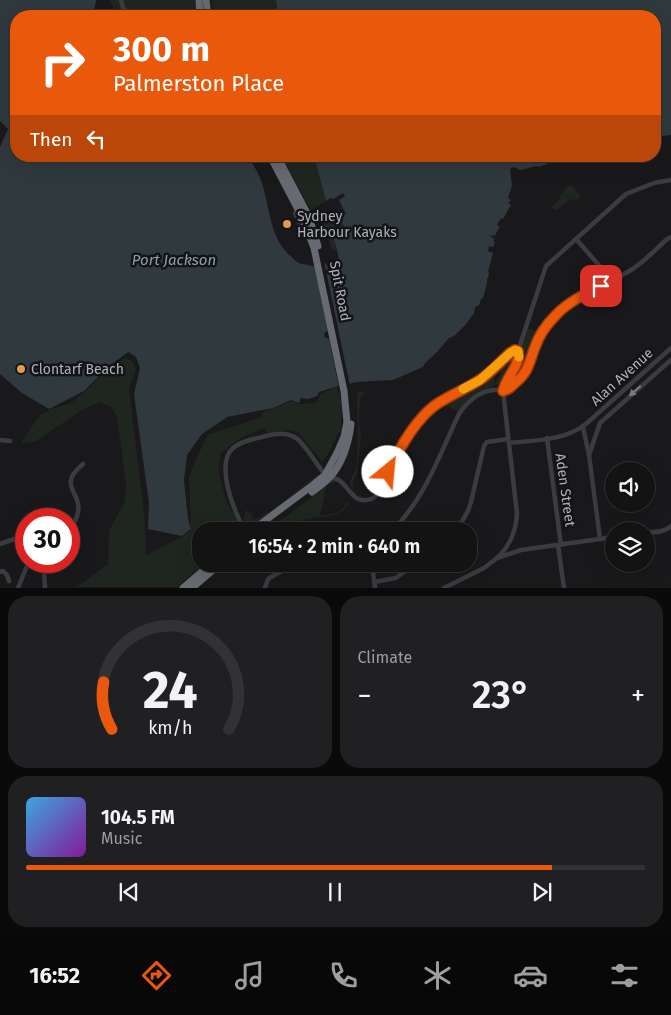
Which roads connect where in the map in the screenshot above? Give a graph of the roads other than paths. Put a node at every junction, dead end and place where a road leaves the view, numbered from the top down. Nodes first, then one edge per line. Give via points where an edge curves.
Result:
1 (273, 162) edge
2 (280, 162) edge
3 (671, 180) edge
4 (295, 213) dead end
5 (306, 237) dead end
6 (671, 237) edge
7 (576, 239) junction
8 (318, 259) junction
9 (612, 280) junction
10 (671, 348) edge
11 (517, 351) junction
12 (671, 360) edge
13 (345, 391) junction
14 (503, 391) junction
15 (587, 423) junction
16 (600, 423) junction
17 (583, 427) junction
18 (547, 438) junction
19 (0, 440) edge
20 (10, 441) dead end
21 (508, 441) junction
22 (348, 442) junction
23 (589, 455) junction
24 (83, 464) dead end
25 (327, 477) junction
26 (340, 481) junction
27 (77, 508) edge
28 (241, 522) edge
29 (263, 522) edge
30 (271, 522) edge
31 (400, 522) edge
32 (460, 522) edge
33 (670, 527) edge
34 (655, 532) edge
35 (605, 538) edge
36 (15, 539) edge
37 (600, 539) junction
38 (0, 544) edge
39 (560, 545) junction
40 (497, 558) junction
41 (0, 572) edge
42 (202, 572) edge
43 (211, 572) edge
44 (279, 572) edge
45 (373, 572) edge
46 (404, 572) edge
47 (24, 573) edge
48 (44, 573) edge
49 (9, 582) dead end
50 (374, 585) edge
51 (18, 588) edge
52 (45, 588) edge
53 (183, 588) edge
54 (192, 588) edge
55 (265, 588) edge
56 (444, 588) edge
57 (564, 588) edge

1 - 8 highway, Spit Road via 307,227
2 - 8 highway, Spit Road via 309,217 316,237
3 - 7 street via 626,194
4 - 5 street
6 - 9 street via 634,268
7 - 9 street
7 - 11 street via 546,266
8 - 13 highway, Spit Road
9 - 14 street via 571,302 554,316 535,346 524,375
10 - 15 street, Alan Avenue
11 - 14 street via 518,360
11 - 26 street via 510,353 480,380 432,408 417,424 374,497 357,499
12 -> 16 street, Alan Avenue
13 - 22 highway, Spit Road via 352,423
13 - 25 highway via 346,431
14 - 21 street
14 - 31 street via 482,394 463,407 424,490
15 - 16 street, Alan Avenue
15 - 17 street, Alan Avenue
16 - 23 street, Alan Avenue
17 - 18 street, Alan Avenue
17 - 23 street
18 - 21 street, Alan Avenue
18 - 39 street, Aden Street
19 - 20 street
21 - 32 street, Alan Avenue via 486,442 471,502
21 - 40 street via 517,522 510,543
22 - 25 highway via 339,464
22 - 26 street via 348,452 339,471
23 - 37 street
24 - 27 street via 71,479
25 - 26 street
25 - 28 street via 296,438 283,433 248,440 233,448 227,457 229,492
25 - 29 highway
25 - 30 highway
33 - 34 street
35 - 37 street
36 - 38 street
37 - 39 street
39 - 40 street via 521,550
39 - 57 street, Aden Street
40 - 56 street
41 - 49 street via 5,573
42 - 53 highway
43 - 54 highway
44 - 55 street via 268,579
45 - 50 street
46 - 50 street
47 - 51 street
48 - 52 street

